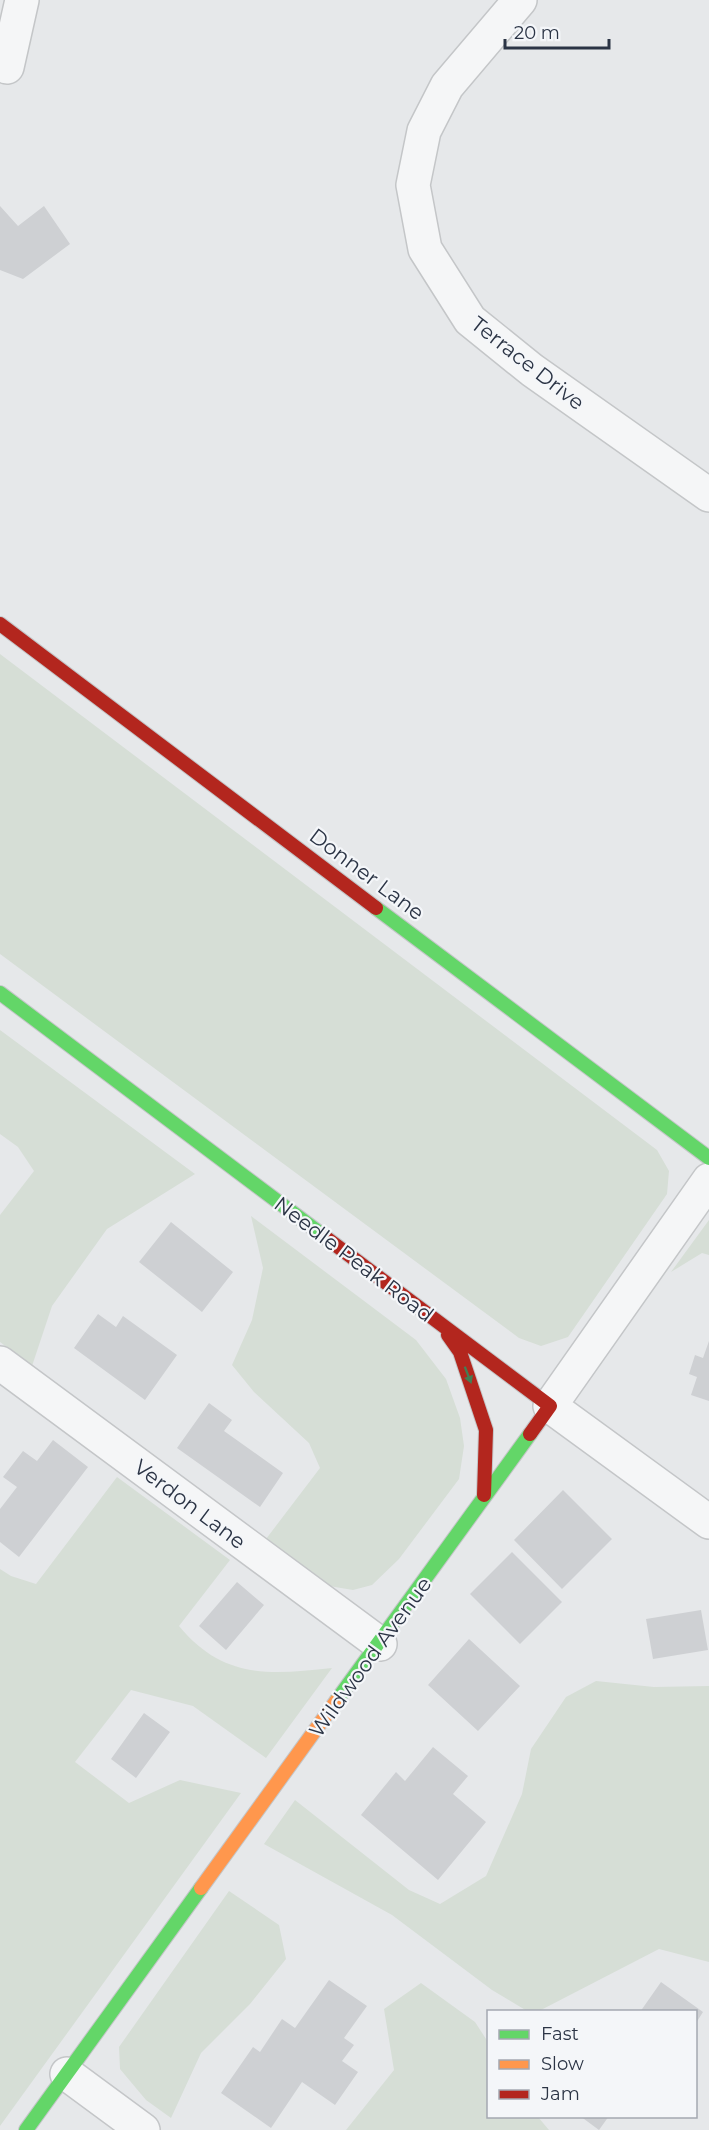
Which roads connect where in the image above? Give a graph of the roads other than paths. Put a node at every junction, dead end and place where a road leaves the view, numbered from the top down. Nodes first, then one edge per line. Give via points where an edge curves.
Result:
1 (22, 0) edge
2 (520, 0) edge
3 (7, 67) dead end
4 (709, 495) edge
5 (0, 624) edge
6 (0, 993) edge
7 (709, 1158) edge
8 (709, 1180) edge
9 (440, 1324) junction
10 (0, 1363) edge
11 (550, 1406) junction
12 (484, 1495) junction
13 (709, 1522) edge
14 (380, 1644) junction
15 (67, 2074) junction
16 (26, 2130) edge
17 (143, 2130) edge

1 - 3 street
2 - 4 street, Terrace Drive via 447,86 424,131 414,185 425,249 470,320 532,370
5 - 7 street, Donner Lane
6 - 9 street, Needle Peak Road
8 - 11 street, Wildwood Avenue
9 - 11 street, Needle Peak Road
9 -> 12 street via 460,1352 486,1430
10 - 14 street, Verdon Lane
11 - 12 street, Wildwood Avenue
11 - 13 street, Needle Peak Road
12 - 14 street, Wildwood Avenue
14 - 15 street, Wildwood Avenue
15 - 16 street, Wildwood Avenue
15 - 17 street

